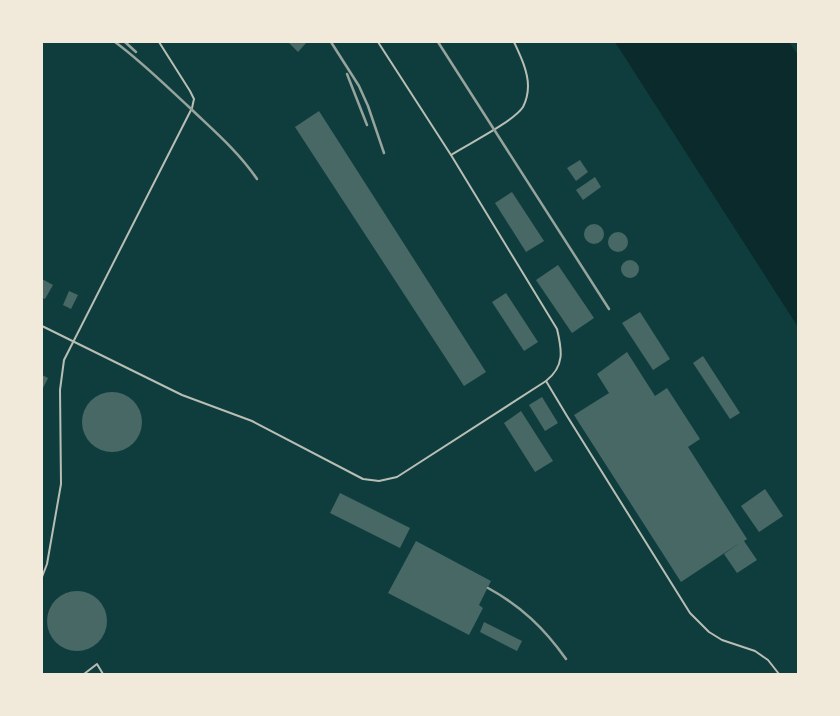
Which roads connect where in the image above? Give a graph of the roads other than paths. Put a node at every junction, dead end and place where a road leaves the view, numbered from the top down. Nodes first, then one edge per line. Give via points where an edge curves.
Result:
1 (159, 42) edge
2 (378, 42) edge
3 (514, 42) edge
4 (451, 155) junction
5 (42, 326) edge
6 (73, 342) junction
7 (546, 381) junction
8 (42, 577) edge
9 (84, 674) edge
10 (104, 674) edge
11 (779, 674) edge

1 - 6 lane via 190,91 194,99 192,108
2 - 4 lane
3 - 4 lane via 526,73 528,86 522,107 513,118
4 - 7 lane via 557,329 561,344 559,365 555,374
5 - 6 lane
6 - 7 lane via 182,395 252,421 363,479 379,481 397,477
6 - 8 lane via 64,360 60,390 61,484 47,564
7 - 11 lane via 690,613 709,632 722,640 756,651 768,660
9 - 10 lane via 98,664

